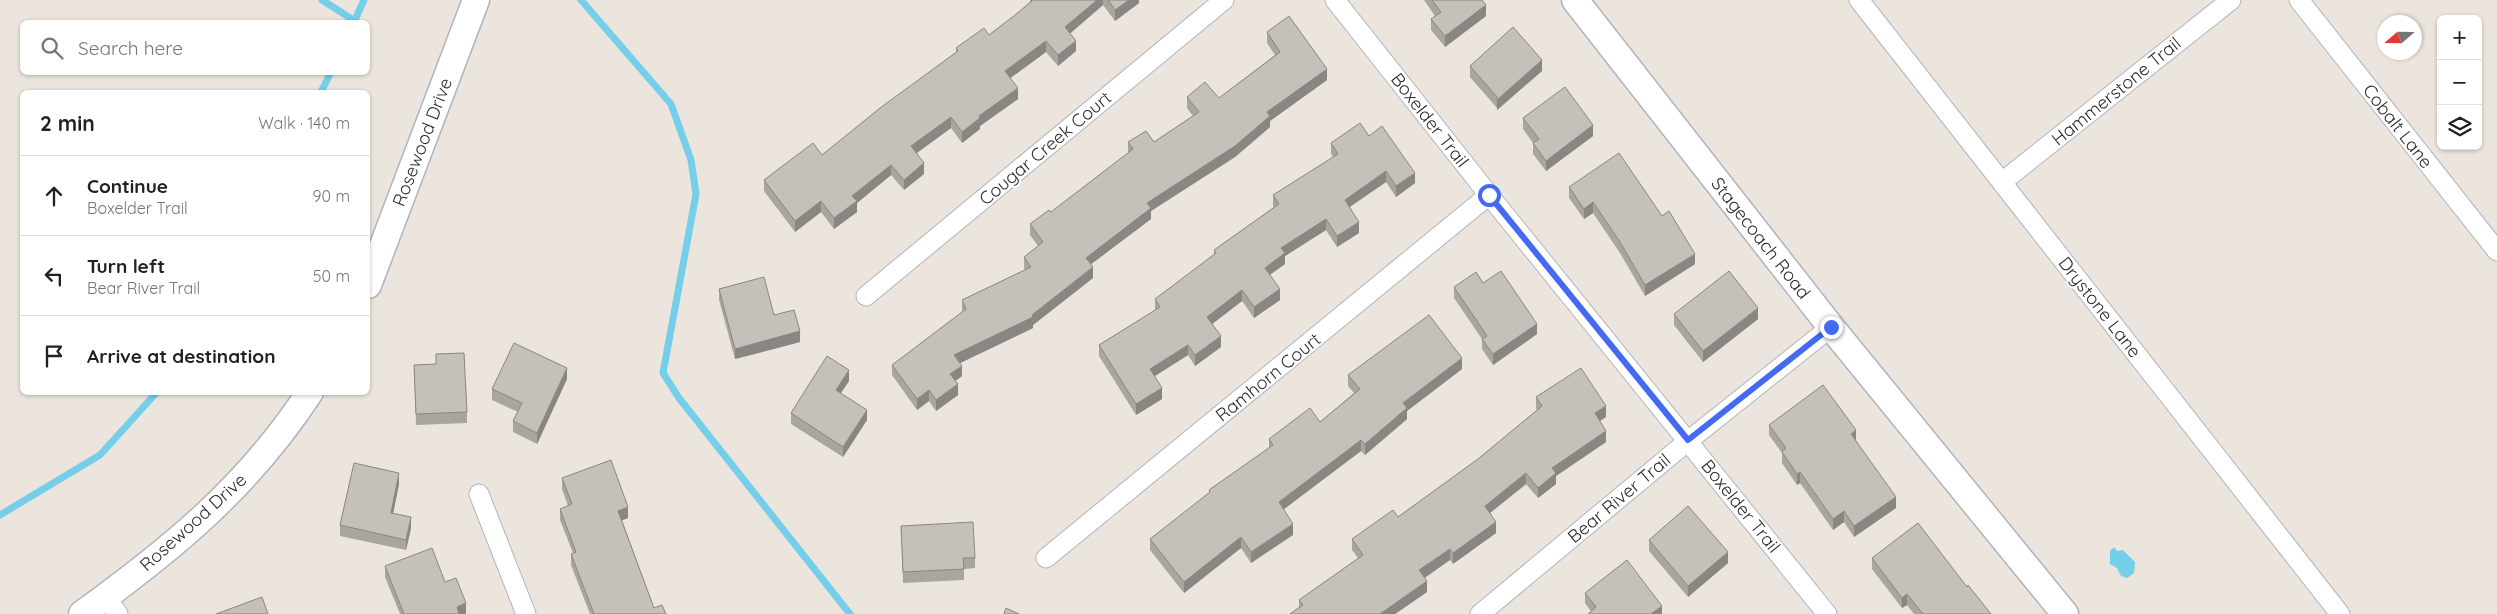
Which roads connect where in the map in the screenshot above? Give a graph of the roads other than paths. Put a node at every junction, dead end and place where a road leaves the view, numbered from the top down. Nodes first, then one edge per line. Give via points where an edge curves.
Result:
1 (476, 0) edge
2 (1224, 0) edge
3 (1335, 0) edge
4 (1575, 0) edge
5 (1859, 0) edge
6 (2231, 0) edge
7 (2299, 0) edge
8 (2002, 182) junction
9 (1489, 195) junction
10 (2497, 251) edge
11 (370, 280) edge
12 (866, 296) dead end
13 (1831, 327) junction
14 (308, 395) edge
15 (1688, 440) junction
16 (478, 494) dead end
17 (1046, 558) dead end
18 (112, 605) edge
19 (82, 614) edge
20 (526, 614) edge
21 (1480, 614) edge
22 (1827, 614) edge
23 (2064, 614) edge
24 (2340, 614) edge

1 - 11 main road, Rosewood Drive
2 - 12 street, Cougar Creek Court
3 - 9 street, Boxelder Trail
4 - 13 main road, Stagecoach Road
5 - 8 street, Drystone Lane
6 - 8 street, Hammerstone Trail
7 - 10 street, Cobalt Lane
8 - 24 street, Drystone Lane
9 - 15 street, Boxelder Trail
9 - 17 street, Ramhorn Court
13 - 15 street, Bear River Trail
13 - 23 main road, Stagecoach Road
14 - 18 main road, Rosewood Drive via 292,420 236,487
15 - 21 street, Bear River Trail
15 - 22 street, Boxelder Trail
16 - 20 street
18 - 19 main road, Rosewood Drive

